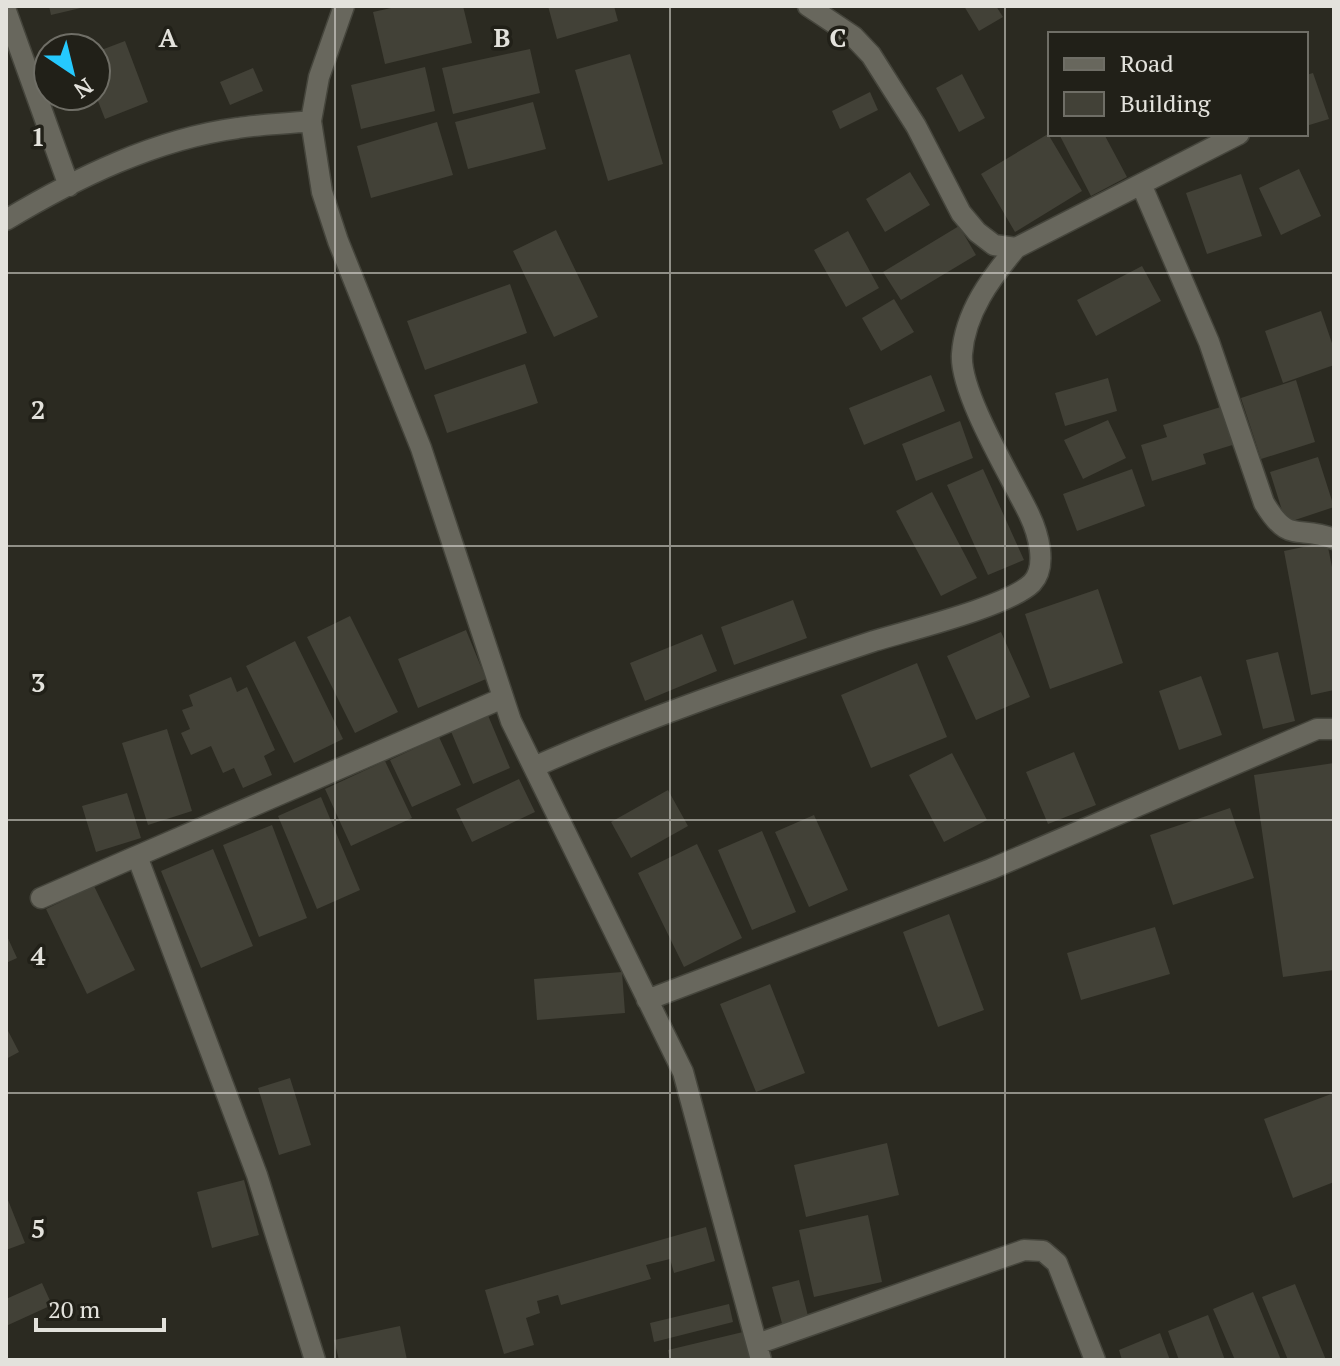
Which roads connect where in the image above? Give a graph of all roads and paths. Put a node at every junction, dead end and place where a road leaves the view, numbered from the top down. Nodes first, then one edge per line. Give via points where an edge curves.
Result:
1 (344, 6) edge
2 (808, 6) edge
3 (6, 11) edge
4 (311, 121) junction
5 (1235, 136) edge
6 (1141, 184) junction
7 (69, 186) junction
8 (6, 220) edge
9 (1016, 248) junction
10 (1334, 539) edge
11 (503, 698) junction
12 (1334, 729) edge
13 (534, 767) junction
14 (137, 856) junction
15 (41, 898) dead end
16 (647, 1000) junction
17 (759, 1352) edge
18 (315, 1360) edge
19 (1095, 1360) edge

1 - 4 street via 319,77
2 - 9 street via 871,55 977,232 994,245
3 - 7 street
4 - 7 street via 197,136 123,160
4 - 11 street via 322,192 338,241 421,448
5 - 6 street
6 - 9 street
6 - 10 street via 1209,342 1264,503 1288,531
7 - 8 street
9 - 13 street via 990,279 969,320 961,355 967,384 1034,525 1042,558 1034,581 1010,598 612,732
11 - 13 street
11 - 14 street
12 - 16 street via 1317,729 991,869
13 - 16 street
14 - 15 street
14 - 18 street via 257,1175
16 - 17 street via 683,1072
17 - 19 street via 1024,1250 1043,1251 1057,1263

